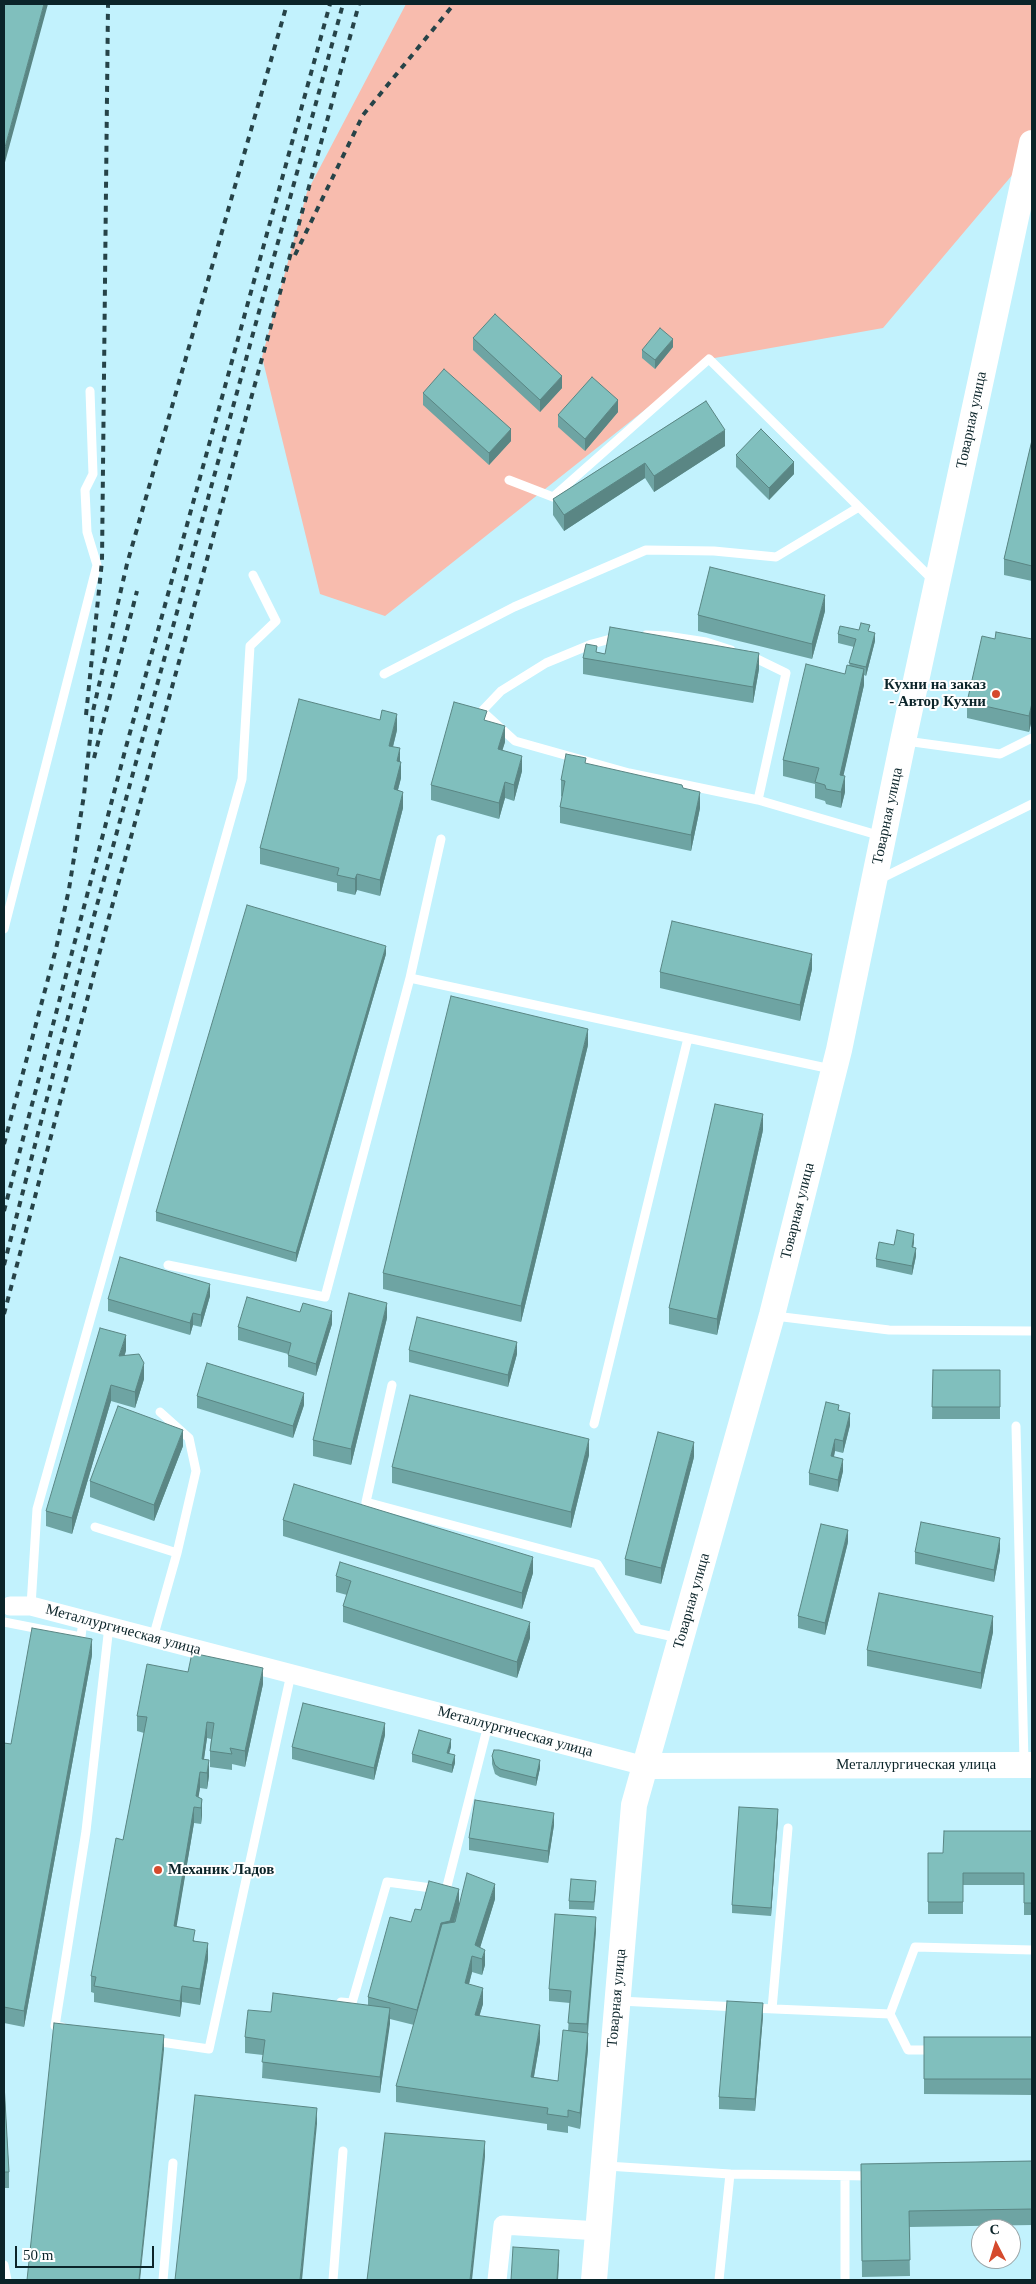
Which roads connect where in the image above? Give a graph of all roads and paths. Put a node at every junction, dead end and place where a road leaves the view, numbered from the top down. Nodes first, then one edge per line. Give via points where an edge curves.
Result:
1 (1032, 143) edge
2 (90, 391) dead end
3 (509, 480) dead end
4 (859, 507) junction
5 (253, 575) dead end
6 (937, 584) junction
7 (384, 674) dead end
8 (1032, 738) edge
9 (903, 740) junction
10 (758, 800) junction
11 (1032, 804) edge
12 (883, 837) junction
13 (440, 839) dead end
14 (874, 883) junction
15 (4, 929) edge
16 (410, 978) junction
17 (688, 1038) junction
18 (833, 1070) junction
19 (168, 1265) dead end
20 (772, 1315) junction
21 (1032, 1331) edge
22 (392, 1385) dead end
23 (160, 1412) dead end
24 (594, 1424) dead end
25 (1016, 1426) dead end
26 (95, 1527) dead end
27 (176, 1553) junction
28 (31, 1606) junction
29 (7, 1614) edge
30 (83, 1620) junction
31 (109, 1626) junction
32 (153, 1638) junction
33 (681, 1638) junction
34 (291, 1674) junction
35 (488, 1725) junction
36 (1028, 1765) edge
37 (645, 1766) junction
38 (788, 1828) dead end
39 (1032, 1950) edge
40 (333, 2001) edge
41 (617, 2001) junction
42 (772, 2009) junction
43 (890, 2014) junction
44 (74, 2029) edge
45 (141, 2039) edge
46 (946, 2050) edge
47 (343, 2151) dead end
48 (172, 2163) dead end
49 (604, 2165) junction
50 (730, 2174) junction
51 (885, 2175) edge
52 (845, 2176) junction
53 (599, 2232) junction
54 (4, 2265) edge
55 (7, 2280) edge
56 (162, 2280) edge
57 (333, 2280) edge
58 (497, 2280) edge
59 (594, 2280) edge
60 (719, 2280) edge
61 (845, 2280) edge

1 - 6 street, Товарная улица
2 - 15 lane via 93,474 85,490 87,532 97,565
3 - 4 lane via 553,497 709,359
4 - 6 lane
4 - 7 lane via 776,557 714,551 646,550 514,607
5 - 28 lane via 276,621 250,646 242,779 37,1509
6 - 9 street, Товарная улица
8 - 9 lane via 1000,754
9 - 12 street, Товарная улица
10 - 10 lane via 629,773 515,741 482,711 501,691 546,663 592,644 635,635 706,642 752,656 786,673
10 - 12 lane
11 - 14 lane
12 - 14 street, Товарная улица
13 - 16 lane
14 - 18 street, Товарная улица
16 - 17 lane
16 - 19 lane via 325,1297
17 - 18 lane
17 - 24 lane
18 - 20 street, Товарная улица
20 - 21 lane via 889,1330
20 - 33 street, Товарная улица
22 - 33 lane via 366,1502 597,1564 638,1629
23 - 27 lane via 188,1438 196,1471
25 - 36 lane
26 - 27 lane
27 - 32 lane
28 - 29 street, Металлургическая улица
28 - 30 street, Металлургическая улица
29 - 30 lane via 81,1637
30 - 31 street, Металлургическая улица
31 - 32 street, Металлургическая улица
31 - 44 lane via 86,1831 55,2026
32 - 34 street, Металлургическая улица
33 - 37 street, Товарная улица
34 - 35 street, Металлургическая улица
34 - 45 lane via 209,2049
35 - 37 street, Металлургическая улица
35 - 40 lane via 446,1890 387,1882 352,2003
36 - 37 street, Металлургическая улица
37 - 41 street, Товарная улица via 634,1805
38 - 42 lane
39 - 43 lane via 916,1947
41 - 42 lane
41 - 49 street, Товарная улица
42 - 43 lane
43 - 46 lane via 908,2050
47 - 57 lane
48 - 56 lane
49 - 50 lane
49 - 53 street, Товарная улица
50 - 52 lane
50 - 60 lane
51 - 52 lane
52 - 61 lane
53 - 58 street via 503,2225
53 - 59 street, Товарная улица
54 - 55 lane

